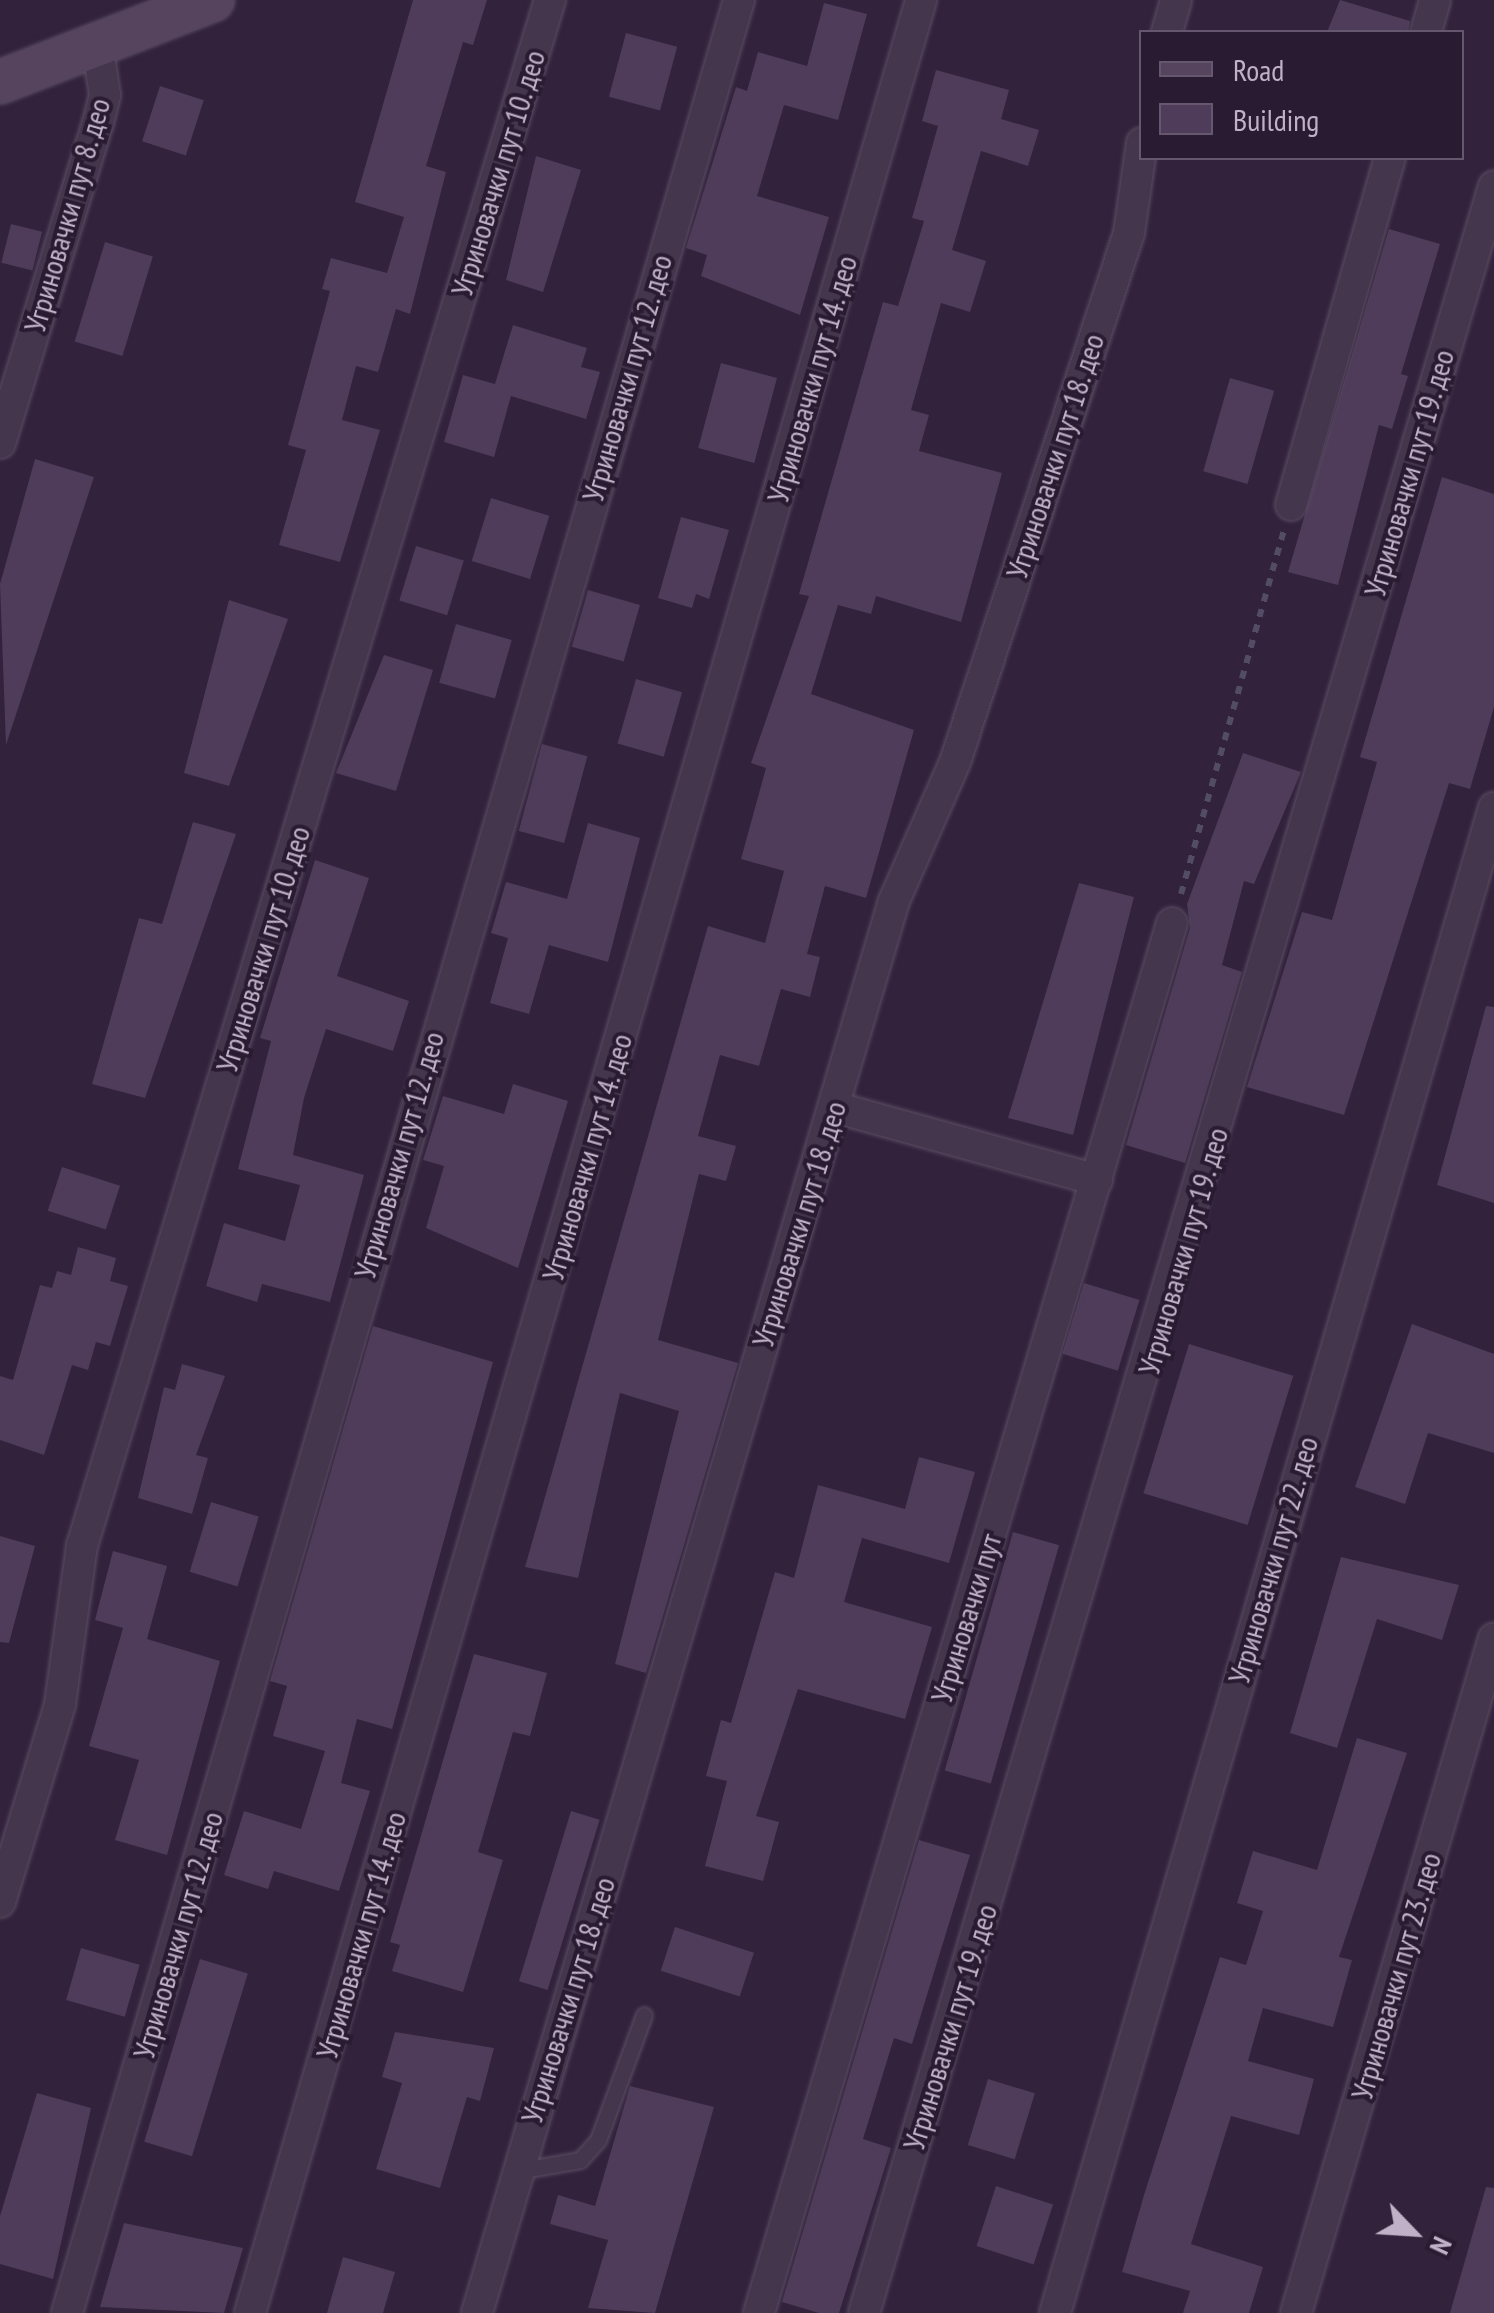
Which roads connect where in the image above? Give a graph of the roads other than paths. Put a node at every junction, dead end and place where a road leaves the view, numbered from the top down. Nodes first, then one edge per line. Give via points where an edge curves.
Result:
1 (213, 0) edge
2 (550, 0) edge
3 (739, 0) edge
4 (921, 0) edge
5 (1176, 0) edge
6 (1435, 0) edge
7 (1168, 30) edge
8 (1427, 30) edge
9 (97, 44) junction
10 (0, 82) edge
11 (1139, 160) edge
12 (1389, 160) edge
13 (1494, 186) edge
14 (0, 443) edge
15 (1291, 505) road end
16 (1494, 808) edge
17 (1172, 923) road end
18 (834, 1107) junction
19 (1098, 1180) junction
20 (1494, 1638) edge
21 (0, 1902) edge
22 (644, 2015) dead end
23 (517, 2171) junction
24 (67, 2313) edge
25 (250, 2313) edge
26 (477, 2313) edge
27 (759, 2313) edge
28 (864, 2313) edge
29 (1056, 2313) edge
30 (1296, 2313) edge

1 - 9 street
2 - 21 street, Угриновачки пут 10. део via 82,1546 60,1704
3 - 24 street, Угриновачки пут 12. део
4 - 25 street, Угриновачки пут 14. део
5 - 7 street
6 - 8 street
9 - 10 street
9 - 14 street, Угриновачки пут 8. део via 105,95
11 - 18 street, Угриновачки пут 18. део via 1128,232 955,762 894,901
12 - 15 street
13 - 28 street, Угриновачки пут 19. део
16 - 29 street, Угриновачки пут 22. део
17 - 19 street, Угриновачки пут
18 - 19 street
18 - 23 street, Угриновачки пут 18. део
19 - 27 street, Угриновачки пут
20 - 30 street, Угриновачки пут 23. део
22 - 23 lane via 598,2140 580,2160
23 - 26 street, Угриновачки пут 18. део

